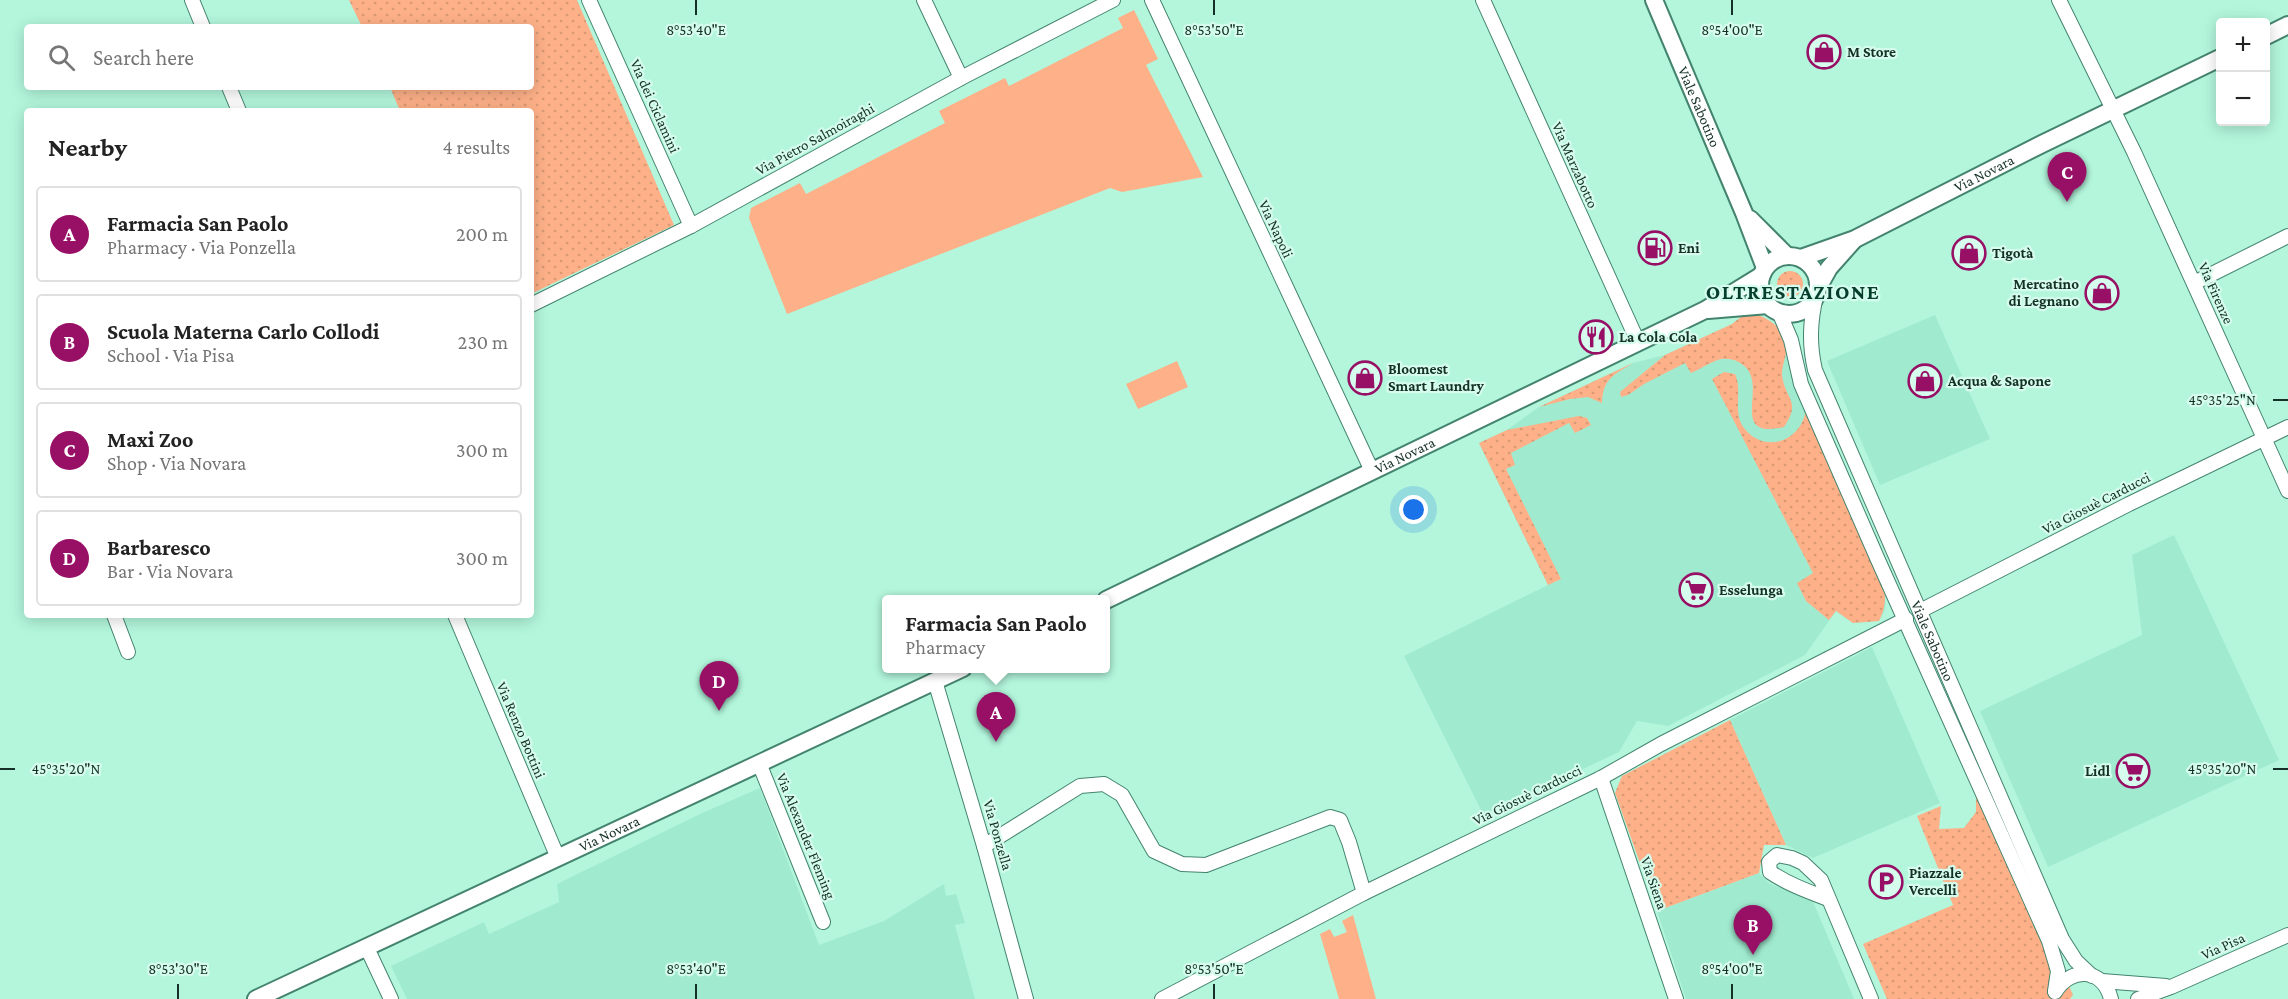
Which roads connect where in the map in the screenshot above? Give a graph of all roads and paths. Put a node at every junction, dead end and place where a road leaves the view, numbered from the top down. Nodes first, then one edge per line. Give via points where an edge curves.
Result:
1 (192, 0) edge
2 (924, 0) edge
3 (1113, 0) edge
4 (1152, 0) edge
5 (1483, 0) edge
6 (1654, 0) edge
7 (2059, 0) edge
8 (591, 1) edge
9 (202, 24) edge
10 (2288, 25) edge
11 (2270, 34) edge
12 (2216, 60) edge
13 (961, 78) junction
14 (230, 90) edge
15 (238, 108) edge
16 (2113, 110) junction
17 (1744, 213) junction
18 (691, 226) junction
19 (2288, 236) edge
20 (1855, 239) junction
21 (1794, 257) junction
22 (1763, 272) junction
23 (2194, 283) junction
24 (1817, 291) junction
25 (534, 304) edge
26 (1774, 309) junction
27 (1704, 310) junction
28 (1638, 342) junction
29 (2288, 427) edge
30 (2264, 440) junction
31 (1372, 471) junction
32 (2288, 491) edge
33 (1110, 598) edge
34 (1920, 611) junction
35 (115, 618) edge
36 (455, 618) edge
37 (1906, 619) junction
38 (128, 652) dead end
39 (954, 673) edge
40 (935, 681) junction
41 (759, 763) junction
42 (1601, 778) junction
43 (984, 846) junction
44 (558, 858) junction
45 (1364, 893) junction
46 (1828, 899) dead end
47 (823, 922) dead end
48 (2288, 935) edge
49 (367, 948) junction
50 (2097, 978) junction
51 (2171, 987) junction
52 (2054, 995) edge
53 (256, 999) edge
54 (391, 999) edge
55 (1026, 999) edge
56 (1162, 999) edge
57 (1676, 999) edge
58 (1871, 999) edge
59 (2111, 999) edge
60 (2138, 999) edge

1 - 9 street
2 - 13 street
3 - 13 street, Via Pietro Salmoiraghi
4 - 31 street, Via Napoli
5 - 28 street, Via Marzabotto
6 - 17 street, Viale Sabotino
7 - 16 street, Via Firenze
8 - 18 street, Via dei Ciclamini
10 - 11 street
12 - 16 street, Via Novara
13 - 18 street, Via Pietro Salmoiraghi
14 - 15 street
16 - 20 street, Via Novara
16 - 23 street, Via Firenze
17 - 21 street, Viale Sabotino
17 - 22 street, Viale Sabotino
18 - 25 street, Via Pietro Salmoiraghi
19 - 23 street
20 - 21 street, Via Novara
20 - 24 street, Via Novara via 1829,268
21 - 22 street via 1779,257
21 - 24 street via 1814,269
22 - 26 street via 1761,291
22 - 27 street, Via Novara
23 - 30 street, Via Firenze
24 - 26 street via 1805,310 1788,314
24 - 34 street, Viale Sabotino via 1810,322 1815,370
26 - 27 street, Via Novara
26 - 37 street, Viale Sabotino via 1791,340 1802,384
27 - 28 street, Via Novara
28 - 31 street, Via Novara
29 - 30 street, Via Giosuè Carducci
30 - 32 street, Via Firenze
30 - 34 street, Via Giosuè Carducci
31 - 33 street, Via Novara
34 - 50 street, Viale Sabotino via 2062,939 2076,961
35 - 38 street
36 - 44 street, Via Renzo Bottini
37 - 42 street, Via Giosuè Carducci
37 - 52 street, Viale Sabotino via 2049,941 2058,972
39 - 40 street, Via Novara
40 - 41 street, Via Novara
40 - 43 street, Via Ponzella
41 - 44 street, Via Novara
41 - 47 street, Via Alexander Fleming
42 - 45 street, Via Giosuè Carducci
42 - 57 street, Via Siena
43 - 45 street via 1080,786 1104,784 1122,795 1154,851 1182,864 1206,865 1330,817 1340,820
43 - 55 street, Via Ponzella
44 - 49 street, Via Novara
45 - 56 street, Via Giosuè Carducci
46 - 58 street
48 - 51 street, Via Pisa
49 - 53 street, Via Novara
49 - 54 street
50 - 51 street, Via Pisa
50 - 52 street, Via Pisa via 2075,975 2062,982
50 - 59 street, Viale Sabotino via 2108,989
51 - 60 street, Via Pisa

